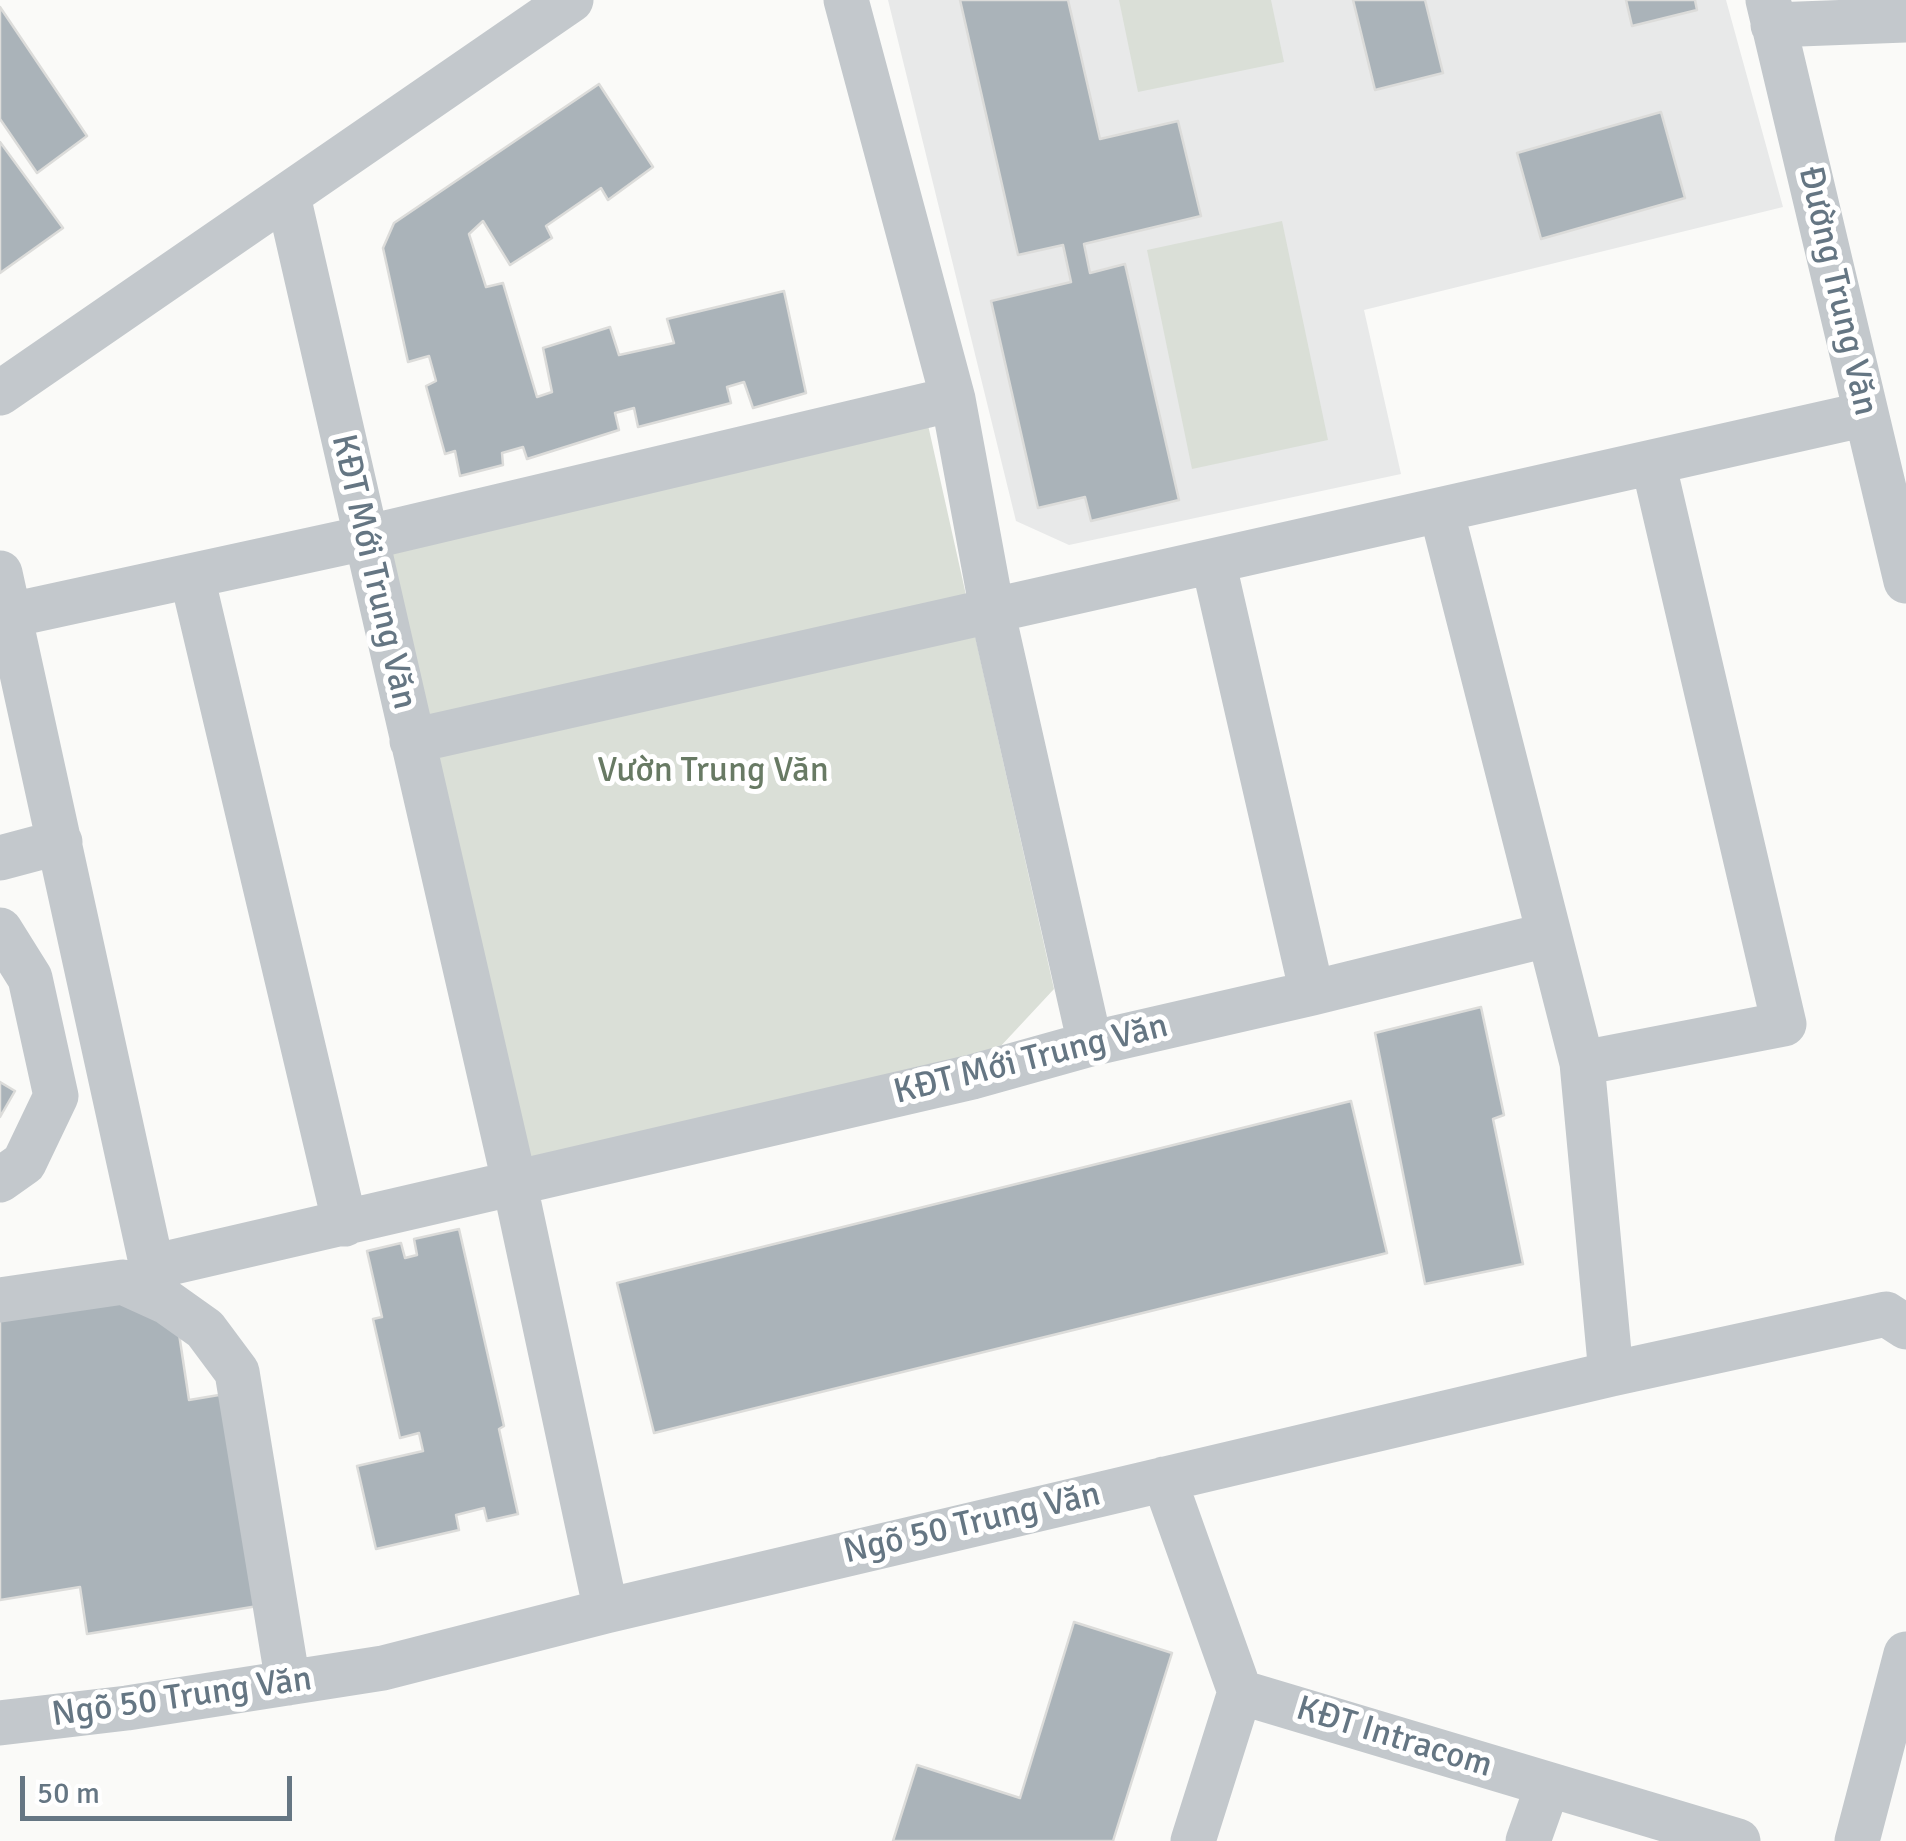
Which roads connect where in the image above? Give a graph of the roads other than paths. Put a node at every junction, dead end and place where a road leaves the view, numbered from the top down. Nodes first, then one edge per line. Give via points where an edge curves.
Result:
1 (571, 0) edge
2 (846, 0) edge
3 (1770, 12) edge
4 (1906, 20) edge
5 (288, 196) junction
6 (0, 393) edge
7 (952, 400) junction
8 (1866, 414) junction
9 (1653, 462) junction
10 (1441, 510) junction
11 (365, 538) junction
12 (1213, 561) junction
13 (192, 577) junction
14 (1906, 581) edge
15 (6, 594) edge
16 (992, 610) junction
17 (412, 741) junction
18 (60, 842) junction
19 (0, 858) edge
20 (75, 910) junction
21 (0, 928) edge
22 (1548, 934) junction
23 (1312, 994) junction
24 (1090, 1044) junction
25 (1582, 1063) junction
26 (0, 1180) edge
27 (514, 1181) junction
28 (345, 1224) junction
29 (0, 1300) edge
30 (1906, 1327) edge
31 (1612, 1374) junction
32 (1164, 1479) junction
33 (606, 1611) junction
34 (1906, 1654) edge
35 (288, 1683) junction
36 (1240, 1692) junction
37 (16, 1722) edge
38 (1897, 1725) edge
39 (1548, 1786) junction
40 (1193, 1841) edge
41 (1528, 1841) edge
42 (1738, 1841) edge
43 (1857, 1841) edge

1 - 5 street
2 - 7 street
3 - 4 street
3 - 8 street, Đường Trung Văn
5 - 6 street
5 - 11 street, KĐT Mới Trung Văn
7 - 11 street
7 - 16 street
8 - 9 street
8 - 14 street, Đường Trung Văn
9 - 10 street
9 - 25 street via 1784,1024
10 - 12 street
10 - 22 street
11 - 13 street
11 - 17 street, KĐT Mới Trung Văn
12 - 16 street
12 - 23 street
13 - 15 street
13 - 28 street
15 - 18 street, KĐT Mới Trung Văn
16 - 17 street
16 - 24 street
17 - 27 street, KĐT Mới Trung Văn
18 - 19 street
18 - 20 street, KĐT Mới Trung Văn
20 - 21 street
20 - 28 street, KĐT Mới Trung Văn via 152,1266
21 - 26 street via 30,978 56,1096 24,1163
22 - 23 street, KĐT Mới Trung Văn
22 - 25 street
23 - 24 street, KĐT Mới Trung Văn
24 - 27 street, KĐT Mới Trung Văn
25 - 31 street
27 - 28 street, KĐT Mới Trung Văn
27 - 33 street, KĐT Mới Trung Văn
29 - 35 street via 122,1282 206,1329 237,1372
30 - 31 street, Ngõ 50 Trung Văn via 1886,1314
31 - 32 street, Ngõ 50 Trung Văn
32 - 33 street, Ngõ 50 Trung Văn
32 - 36 street
33 - 35 street, Ngõ 50 Trung Văn via 382,1668
34 - 38 street
35 - 37 street, Ngõ 50 Trung Văn
36 - 39 street, KĐT Intracom
36 - 40 street
38 - 43 street
39 - 41 street
39 - 42 street, KĐT Intracom

